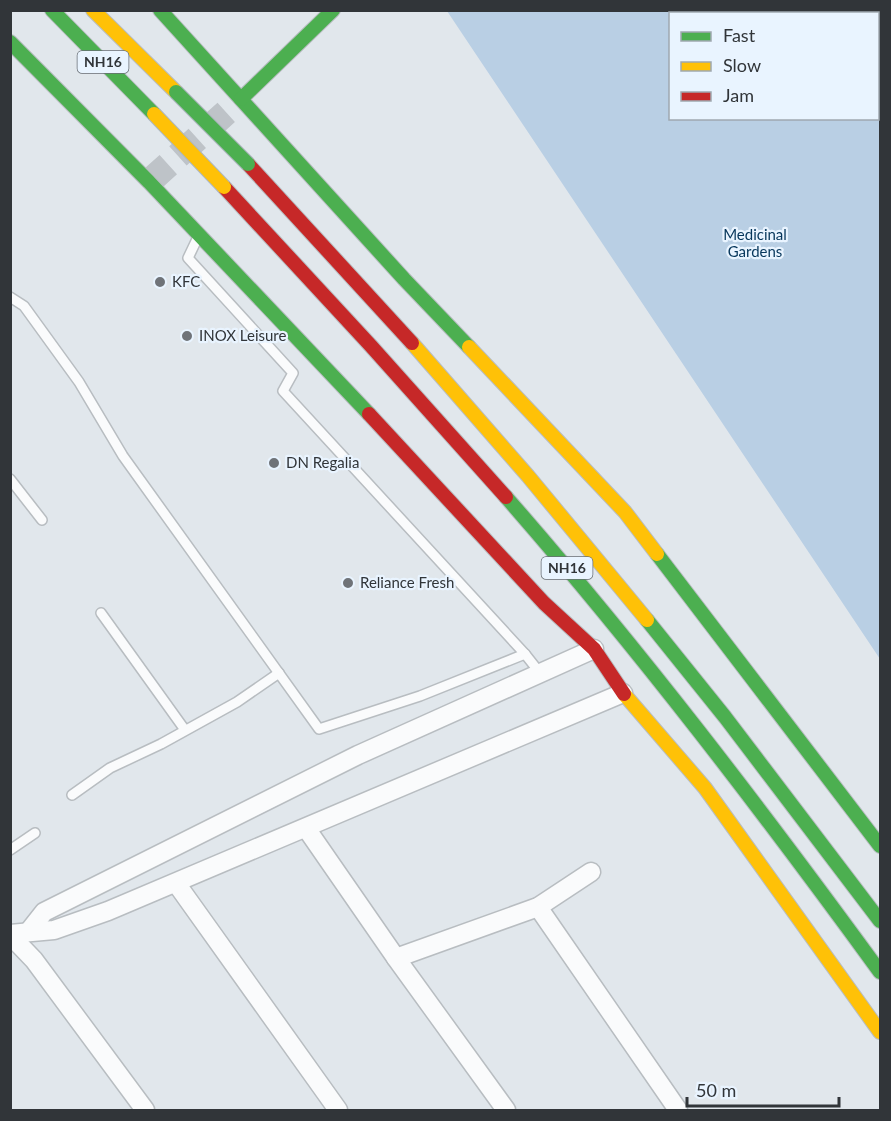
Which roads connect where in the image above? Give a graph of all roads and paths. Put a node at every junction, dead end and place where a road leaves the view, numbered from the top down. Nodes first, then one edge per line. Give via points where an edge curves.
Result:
1 (52, 10) edge
2 (93, 10) edge
3 (160, 10) edge
4 (333, 10) edge
5 (10, 42) edge
6 (242, 99) junction
7 (199, 235) junction
8 (10, 297) edge
9 (10, 479) edge
10 (42, 520) dead end
11 (102, 613) dead end
12 (594, 649) junction
13 (525, 654) junction
14 (279, 673) junction
15 (540, 673) junction
16 (623, 693) junction
17 (185, 730) junction
18 (72, 795) dead end
19 (306, 828) junction
20 (35, 833) dead end
21 (880, 846) edge
22 (10, 850) edge
23 (591, 872) dead end
24 (176, 883) junction
25 (538, 907) junction
26 (880, 921) edge
27 (29, 931) junction
28 (10, 935) edge
29 (396, 958) junction
30 (880, 972) edge
31 (880, 1032) edge
32 (145, 1110) edge
33 (338, 1110) edge
34 (506, 1110) edge
35 (678, 1110) edge

1 - 30 main road, NH16, bridge via 364,336 609,618 704,735
2 - 26 main road, NH16, bridge via 248,164 389,317 616,581
3 - 6 main road
4 - 6 main road
5 - 7 main road
6 - 21 main road via 396,270 625,512
7 - 12 main road via 544,603
7 - 13 lane via 188,258 293,373 283,390
8 - 14 lane via 24,306 79,382 123,456
9 - 10 lane
11 - 17 lane
12 - 15 street
12 - 16 main road
13 - 14 lane via 420,696 319,729
13 - 15 lane
14 - 17 lane via 237,702
15 - 27 street via 358,755 44,912
16 - 19 street
16 - 31 main road via 705,788
17 - 18 lane via 110,768
19 - 24 street
19 - 29 street
20 - 22 lane
23 - 25 street
24 - 27 street via 54,930
24 - 33 street
25 - 29 street
25 - 35 street
27 - 28 street
28 - 32 street via 34,960
29 - 34 street

